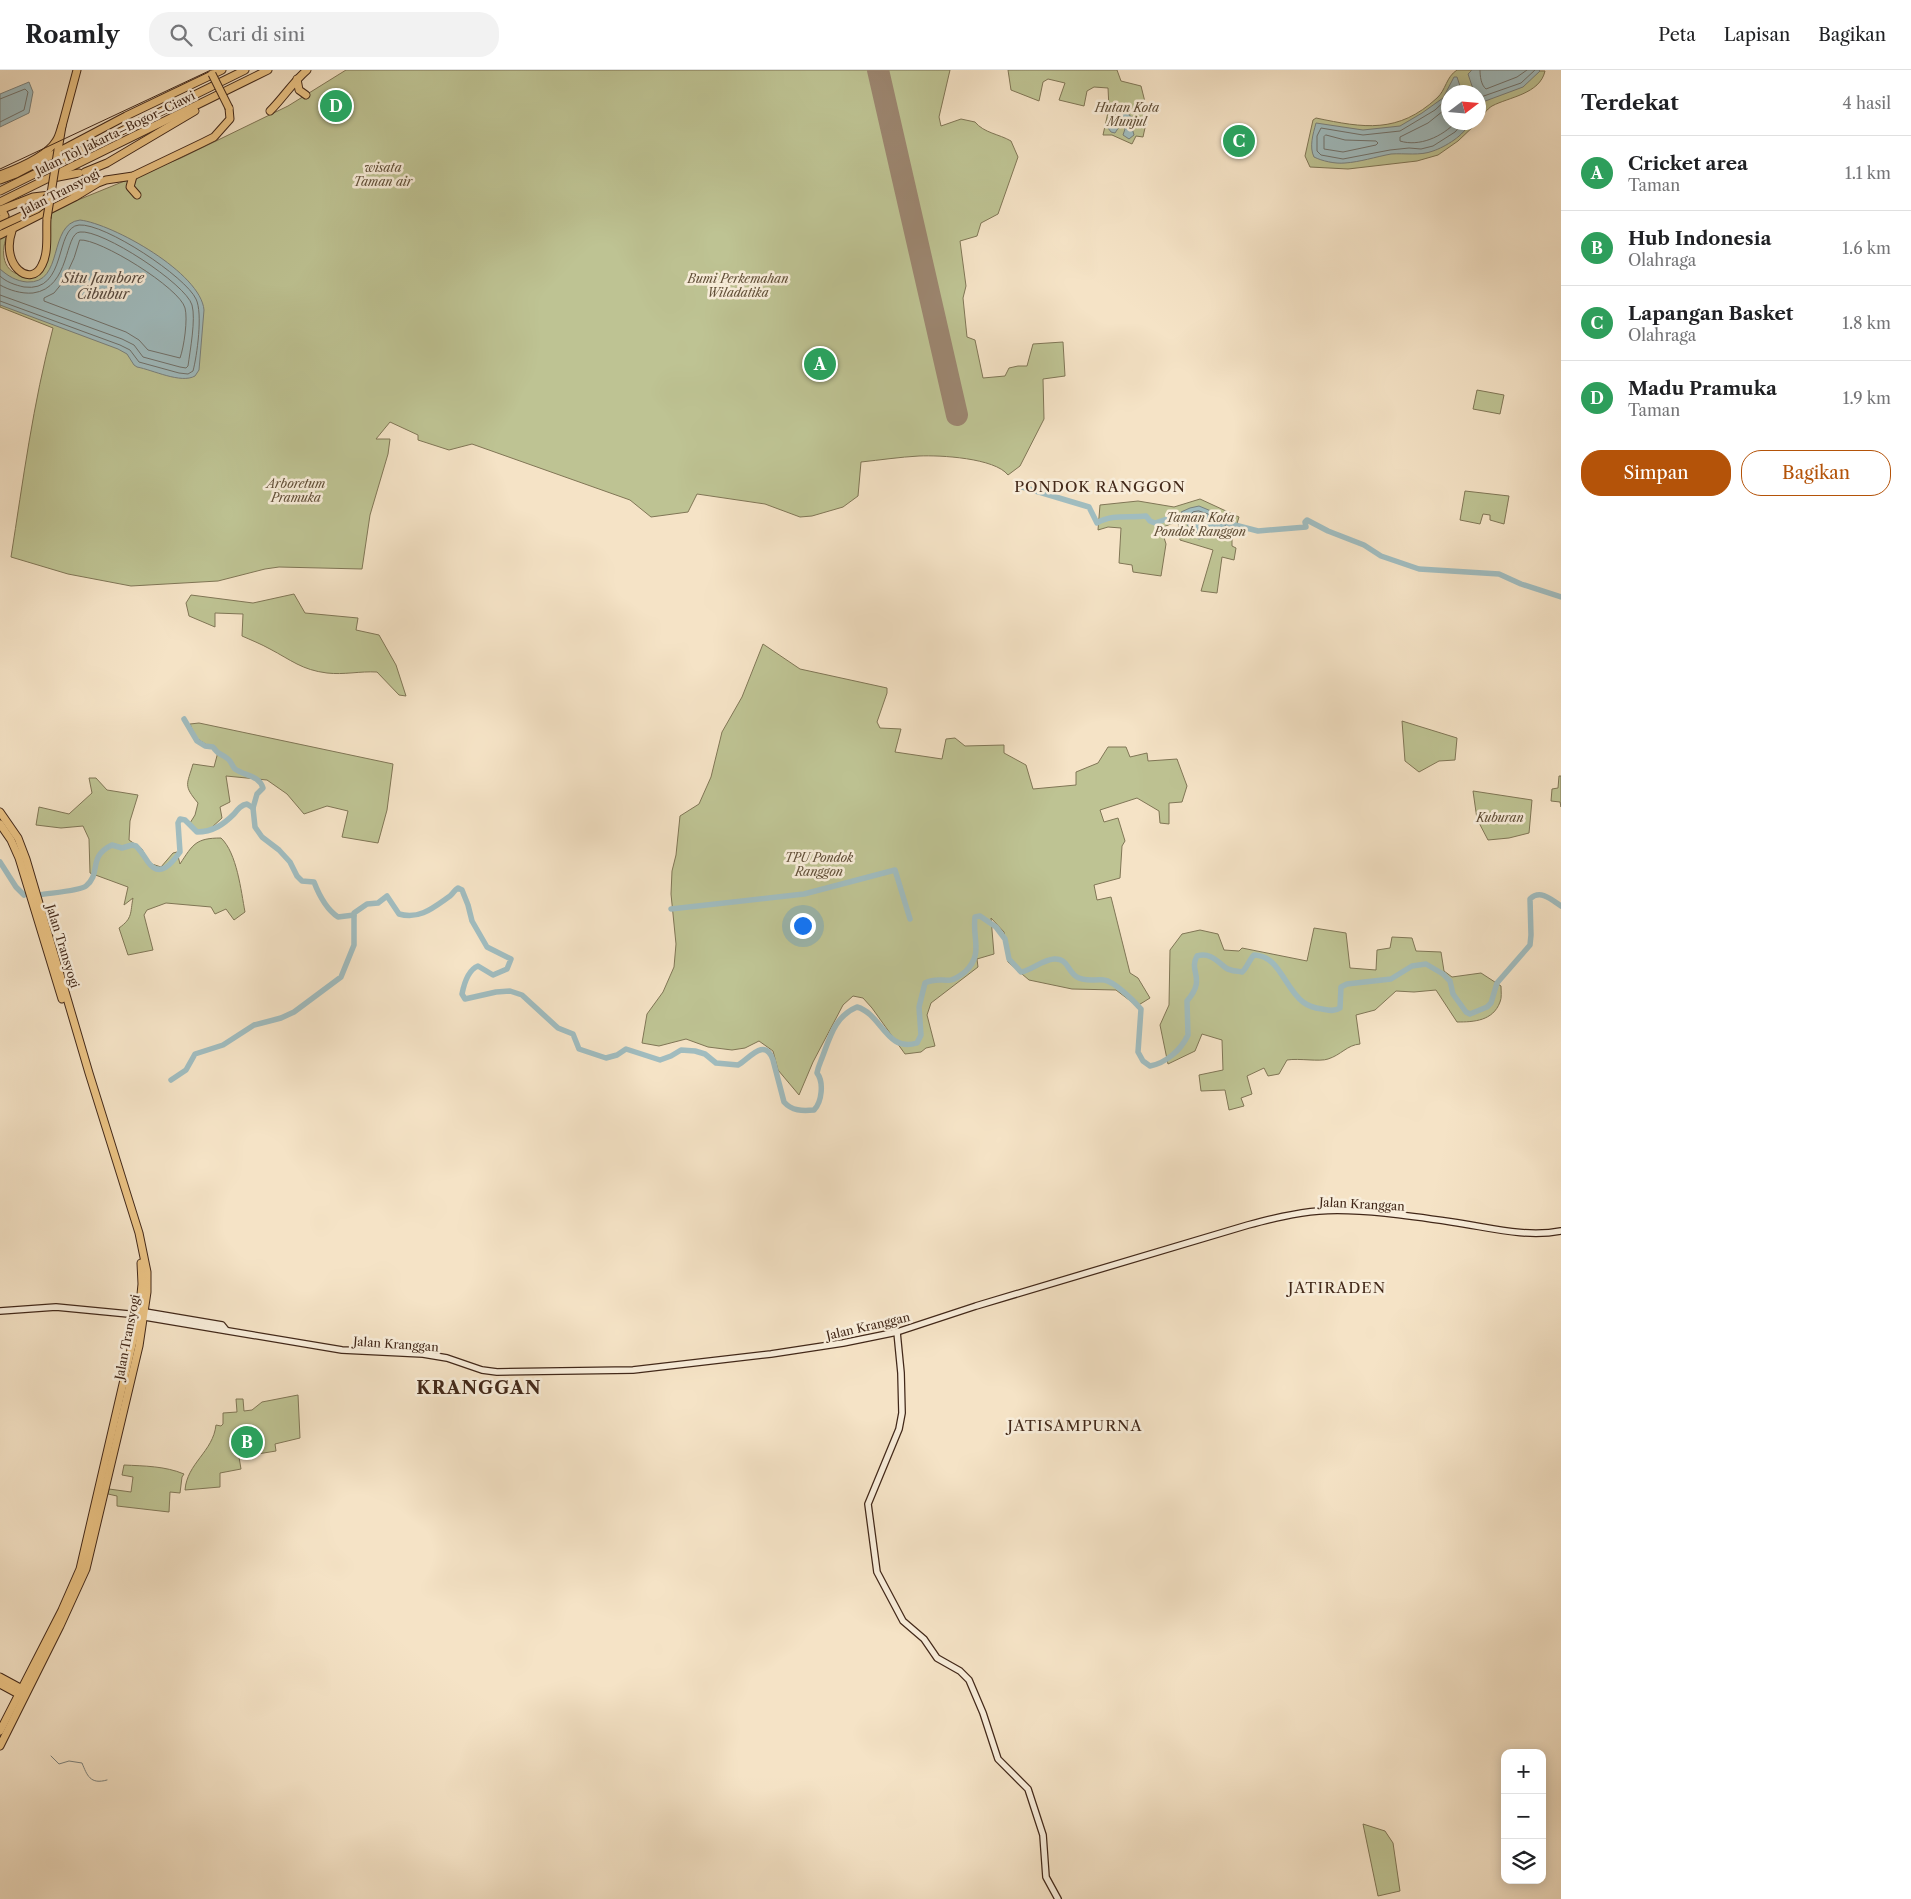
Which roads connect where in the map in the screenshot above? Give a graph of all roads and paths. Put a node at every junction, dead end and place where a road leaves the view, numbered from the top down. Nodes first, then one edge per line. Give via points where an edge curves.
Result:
1 (77, 70) edge
2 (222, 70) edge
3 (245, 70) edge
4 (268, 70) edge
5 (307, 70) edge
6 (211, 72) edge
7 (296, 79) junction
8 (227, 91) junction
9 (306, 96) dead end
10 (270, 111) dead end
11 (62, 126) junction
12 (0, 175) edge
13 (134, 176) junction
14 (0, 180) edge
15 (45, 180) junction
16 (98, 183) junction
17 (0, 192) edge
18 (50, 194) junction
19 (137, 195) dead end
20 (0, 202) edge
21 (0, 211) edge
22 (0, 221) edge
23 (0, 226) edge
24 (14, 229) junction
25 (0, 235) edge
26 (0, 812) edge
27 (2, 822) edge
28 (1561, 1232) edge
29 (0, 1311) edge
30 (146, 1315) junction
31 (897, 1332) junction
32 (78, 1581) junction
33 (29, 1673) junction
34 (0, 1677) edge
35 (4, 1684) edge
36 (23, 1693) junction
37 (10, 1710) junction
38 (0, 1732) edge
39 (0, 1746) edge
40 (1058, 1899) edge

1 - 11 highway
2 - 14 highway
3 - 17 highway, Jalan Tol Jakarta–Bogor–Ciawi
4 - 8 highway, Jalan Tol Jakarta–Bogor–Ciawi
5 - 7 highway
6 - 13 highway, Jalan Transyogi, bridge via 229,108 230,119 214,137
7 - 9 highway via 299,90
7 - 10 highway
8 - 15 highway, Jalan Tol Jakarta–Bogor–Ciawi
8 - 15 highway via 107,163 82,173
11 - 12 highway via 56,142 40,155
11 - 18 highway, bridge
13 - 16 highway, Jalan Transyogi
13 - 19 highway via 130,187
15 - 20 highway, Jalan Tol Jakarta–Bogor–Ciawi
16 - 21 highway via 67,193 33,197
16 - 24 highway, Jalan Transyogi
18 - 23 highway, Jalan Transyogi, bridge via 42,206
18 - 24 highway, bridge via 44,259 40,270 25,274 16,272 7,264 4,247
21 - 22 highway via 5,216
24 - 25 highway, Jalan Transyogi
26 - 27 highway, Jalan Transyogi
27 - 30 highway, Jalan Transyogi via 19,858 99,1112 139,1250
28 - 31 main road, Jalan Kranggan via 1517,1232 1413,1217 1340,1211 1282,1216
29 - 30 main road, Jalan Kranggan via 56,1307
30 - 31 main road, Jalan Kranggan via 342,1350 423,1354 497,1372 633,1370 787,1352
30 - 32 highway, Jalan Transyogi
31 - 40 main road via 902,1413 899,1429 868,1504 877,1572 903,1621 924,1639 937,1658 960,1670 969,1680 998,1758 1028,1789 1043,1835 1046,1877
32 - 33 highway, Jalan Transyogi
32 - 36 highway, Jalan Transyogi
33 - 35 highway via 20,1681
33 - 36 highway, Jalan Transyogi
34 - 35 highway
35 - 36 highway
35 - 37 highway via 10,1694
36 - 37 highway, Jalan Transyogi
36 - 39 highway, Jalan Transyogi
37 - 38 highway, Jalan Transyogi

